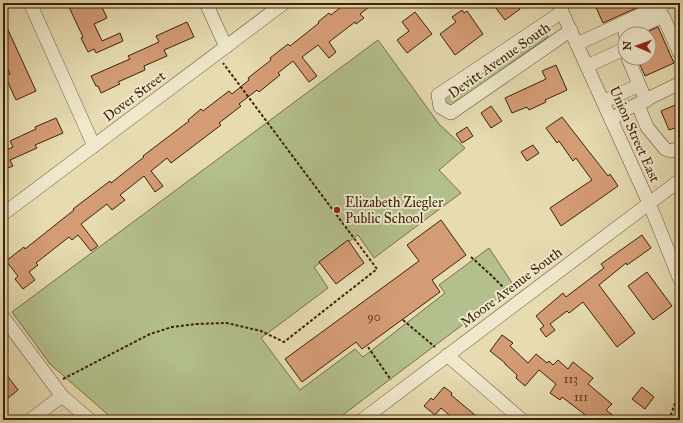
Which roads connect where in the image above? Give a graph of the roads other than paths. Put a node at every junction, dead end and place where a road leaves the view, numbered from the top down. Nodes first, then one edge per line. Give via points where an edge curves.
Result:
1 (30, 3) edge
2 (206, 3) edge
3 (284, 3) edge
4 (666, 3) edge
5 (560, 8) edge
6 (663, 16) junction
7 (642, 26) edge
8 (571, 30) junction
9 (577, 44) junction
10 (226, 47) junction
11 (680, 54) edge
12 (617, 56) edge
13 (587, 66) junction
14 (631, 66) edge
15 (680, 83) edge
16 (639, 85) junction
17 (603, 102) junction
18 (642, 103) junction
19 (611, 120) junction
20 (94, 146) junction
21 (680, 148) edge
22 (680, 180) edge
23 (649, 203) junction
24 (3, 214) edge
25 (680, 280) edge
26 (3, 317) edge
27 (447, 355) junction
28 (62, 396) junction
29 (30, 420) edge
30 (90, 420) edge
31 (362, 420) edge
32 (522, 420) edge

1 - 20 street
2 - 10 street
3 - 10 street, Dover Street
4 - 6 street
4 - 9 street
5 - 8 street, Union Street East
5 - 8 street, Devitt Avenue South via 438,94 440,106 451,113
6 - 7 street
6 - 11 street
8 - 9 street, Union Street East
9 - 13 street, Union Street East
10 - 20 street, Dover Street
12 - 13 street
13 - 17 street, Union Street East
14 - 16 street
15 - 18 street
16 - 17 street
16 - 18 street
17 - 19 street, Union Street East
18 - 19 street via 625,110
18 - 21 street via 647,126 665,149 671,151
19 - 23 street, Union Street East
20 - 24 street, Dover Street
22 - 23 street, Moore Avenue South
23 - 25 street, Union Street East
23 - 27 street, Moore Avenue South
26 - 28 street
27 - 31 street, Moore Avenue South
27 - 32 street
28 - 29 street
28 - 30 street

